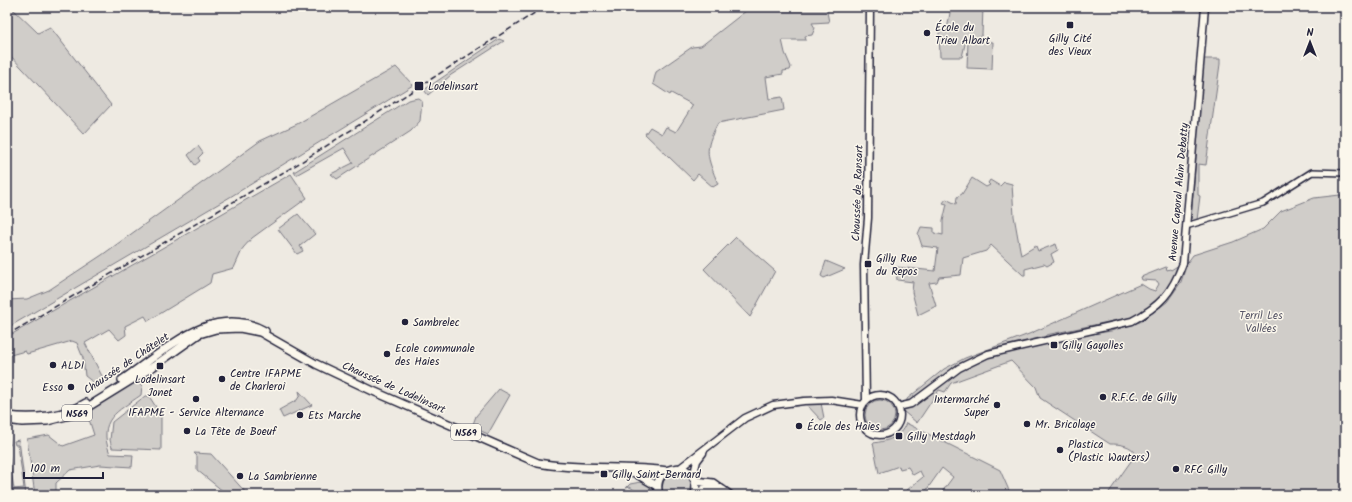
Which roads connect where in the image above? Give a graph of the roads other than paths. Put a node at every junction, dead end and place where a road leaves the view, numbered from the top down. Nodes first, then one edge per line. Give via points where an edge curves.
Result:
1 (870, 7) edge
2 (1205, 7) edge
3 (1345, 173) edge
4 (1186, 226) junction
5 (232, 322) joint
6 (216, 329) joint
7 (328, 369) junction
8 (866, 379) junction
9 (874, 396) junction
10 (865, 403) junction
11 (898, 407) junction
12 (7, 416) edge
13 (7, 420) edge
14 (706, 449) junction
15 (611, 468) junction
16 (680, 468) junction
17 (667, 471) junction
18 (694, 479) junction
19 (657, 486) junction
20 (723, 490) junction
21 (659, 495) edge
22 (696, 495) edge
23 (730, 495) edge

1 - 8 main road, Chaussée de Ransart via 868,218 864,265
2 - 4 main road, Avenue Caporal Alain Debatty
3 - 4 street via 1312,172 1263,203
4 - 11 main road, Avenue Caporal Alain Debatty via 1182,263 1176,282 1163,301 1149,312 1132,321 988,354 959,368 911,404
5 - 7 main road, Chaussée de Lodelinsart / N569 via 257,326 319,360
5 - 12 main road, Chaussée de Châtelet / N569 via 221,322 189,333 82,406 61,413
6 - 7 main road, Chaussée de Lodelinsart / N569 via 240,328 260,332
6 - 13 main road, Chaussée de Châtelet / N569 via 199,334 154,366 78,413 47,421
7 - 15 main road, Chaussée de Lodelinsart / N569 via 531,460 557,466
8 - 9 main road, Chaussée de Ransart
8 - 10 main road, Chaussée de Ransart
9 - 10 main road
9 - 11 main road via 890,398
10 - 11 main road via 860,413 861,420 869,431 877,435 890,433 895,429 900,418
10 - 14 main road via 804,400 773,405 745,418
14 - 16 main road
14 - 18 main road via 697,461
15 - 17 main road, N569 via 643,467
15 - 19 main road, N569 via 635,473
16 - 17 main road, N569
16 - 18 main road via 689,472
17 - 19 main road
18 - 20 main road via 713,483
18 - 22 main road
19 - 21 main road
20 - 22 main road via 704,489
20 - 23 main road

